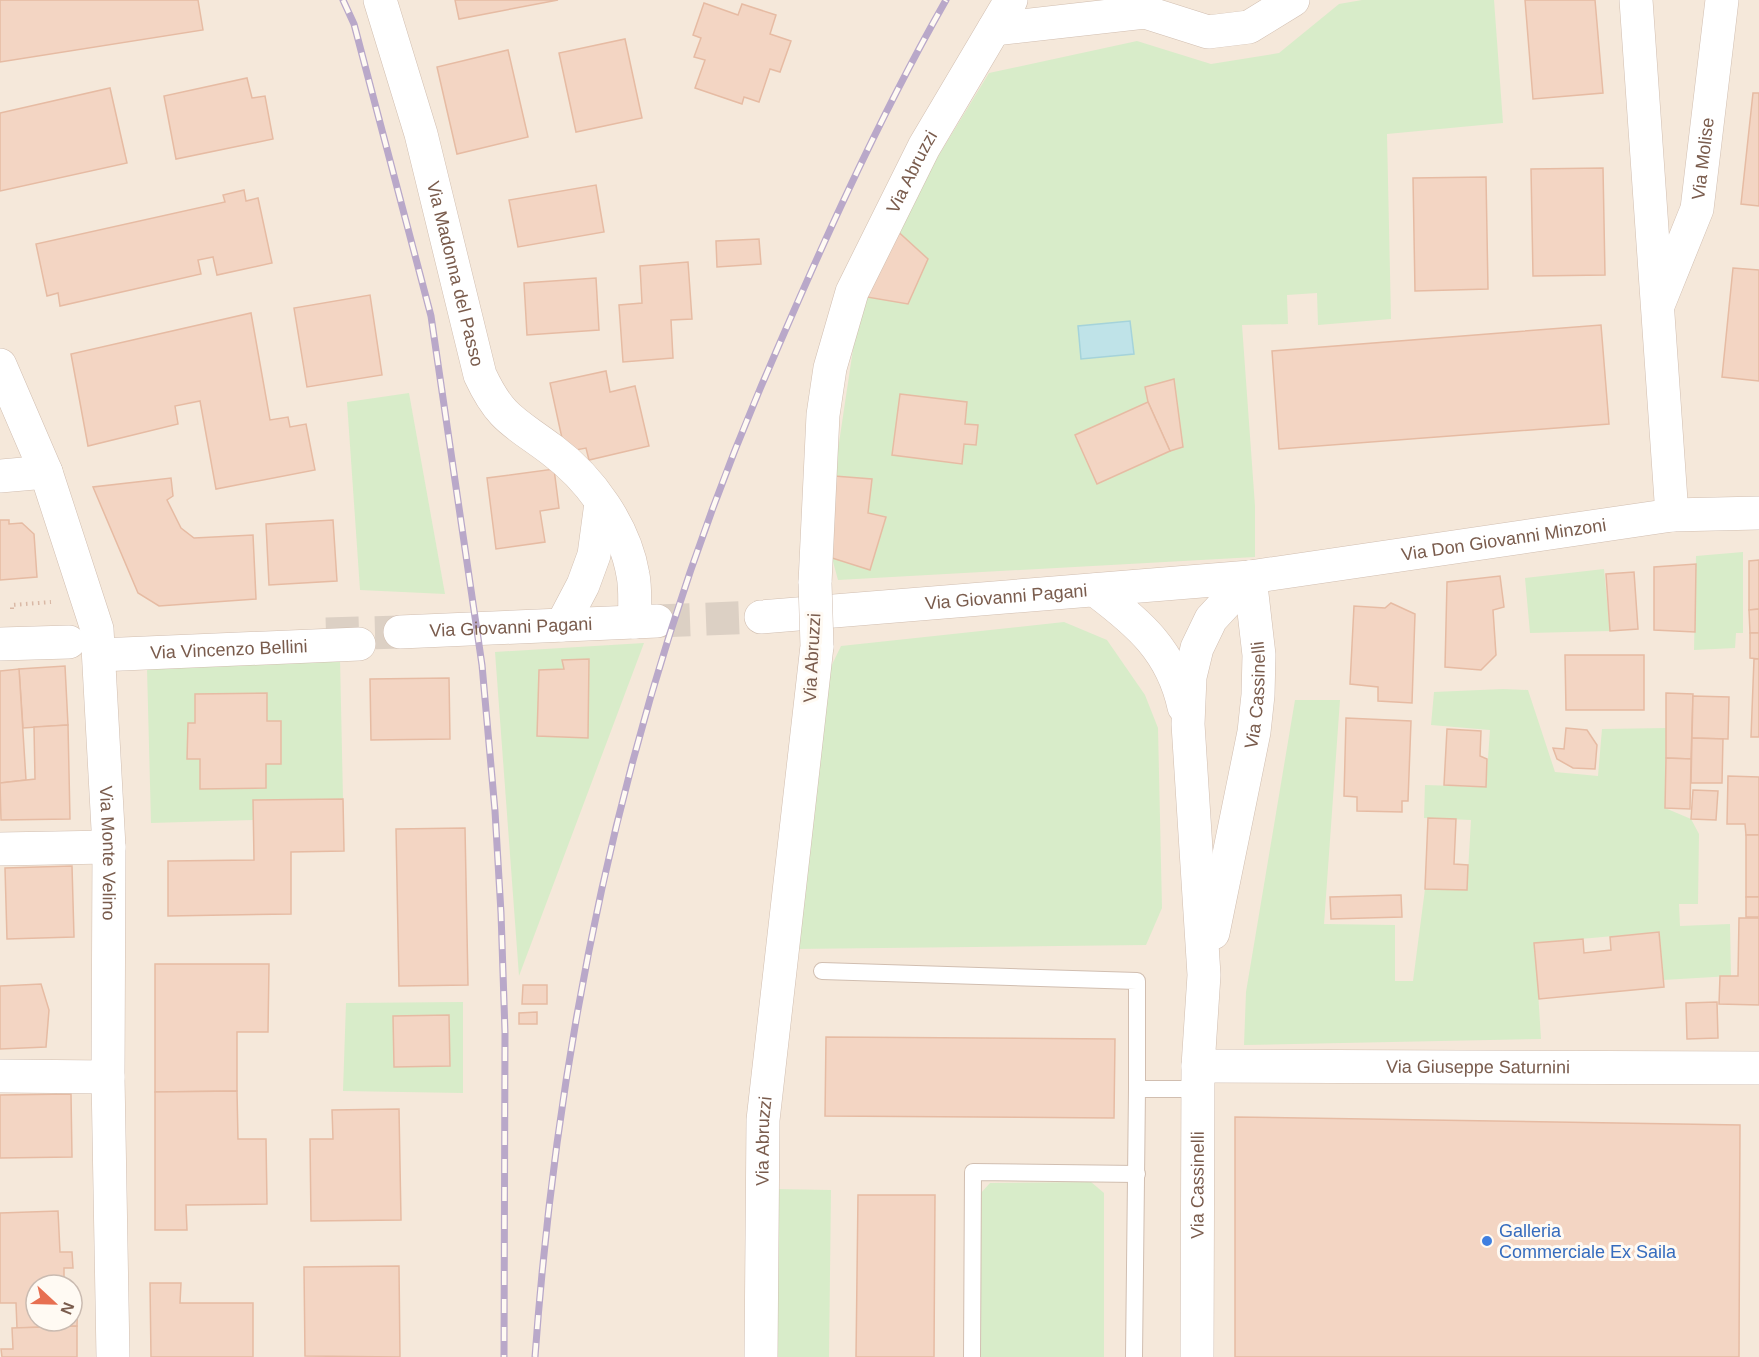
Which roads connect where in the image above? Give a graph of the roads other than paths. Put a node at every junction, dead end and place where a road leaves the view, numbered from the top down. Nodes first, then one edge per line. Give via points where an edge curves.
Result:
1 (380, 0) edge
2 (1011, 0) edge
3 (1293, 0) edge
4 (1636, 0) edge
5 (1722, 0) edge
6 (994, 29) junction
7 (1656, 310) junction
8 (0, 365) edge
9 (46, 472) junction
10 (0, 476) edge
11 (602, 503) junction
12 (1759, 513) edge
13 (1672, 515) junction
14 (1250, 577) junction
15 (1095, 590) junction
16 (761, 617) tunnel mouth
17 (646, 621) joint
18 (562, 625) junction
19 (400, 632) tunnel mouth
20 (359, 644) tunnel mouth
21 (0, 645) edge
22 (84, 648) junction
23 (1188, 724) junction
24 (109, 847) junction
25 (0, 849) edge
26 (822, 971) dead end
27 (1204, 975) junction
28 (1759, 1068) edge
29 (0, 1076) edge
30 (108, 1077) junction
31 (1198, 1078) junction
32 (1137, 1089) junction
33 (1137, 1174) junction
34 (113, 1357) edge
35 (761, 1357) edge
36 (972, 1357) edge
37 (1134, 1357) edge
38 (1197, 1357) edge

1 - 11 street, Via Madonna del Passo via 424,145 480,375 508,419 552,449
2 - 6 street, Via Abruzzi
3 - 6 street via 1249,27 1208,32 1145,12
4 - 7 street, Via Molise
5 - 7 street, Via Molise via 1697,209
6 - 35 street, Via Abruzzi, bridge via 924,147 852,292 830,368 823,416 815,583 817,646 763,1120
7 - 13 street, Via Molise
8 - 9 street, Via Monte Velino
9 - 10 street
9 - 22 street, Via Monte Velino via 97,629
11 - 17 street, Via Madonna del Passo via 628,554
11 - 18 street via 591,563
12 - 13 street, Via Don Giovanni Minzoni
13 - 14 street, Via Don Giovanni Minzoni
14 - 15 street, Via Giovanni Pagani
14 - 23 street, Via Cassinelli via 1211,619 1197,648 1190,677
14 - 27 street, Via Cassinelli via 1259,655 1254,732
15 - 16 street, Via Giovanni Pagani
15 - 23 street, Via Cassinelli via 1133,619 1162,651 1179,683
17 - 18 street, Via Giovanni Pagani
18 - 19 street, Via Giovanni Pagani
20 - 22 street, Via Vincenzo Bellini
21 - 22 street
22 - 24 street, Via Monte Velino
23 - 27 street, Via Cassinelli
24 - 25 street
24 - 30 street, Via Monte Velino
26 - 32 lane via 1137,981
27 - 31 street, Via Cassinelli
28 - 31 street, Via Giuseppe Saturnini
29 - 30 street
30 - 34 street, Via Monte Velino
31 - 32 lane
31 - 38 street, Via Cassinelli
32 - 33 lane
33 - 36 lane via 972,1172
33 - 37 lane

